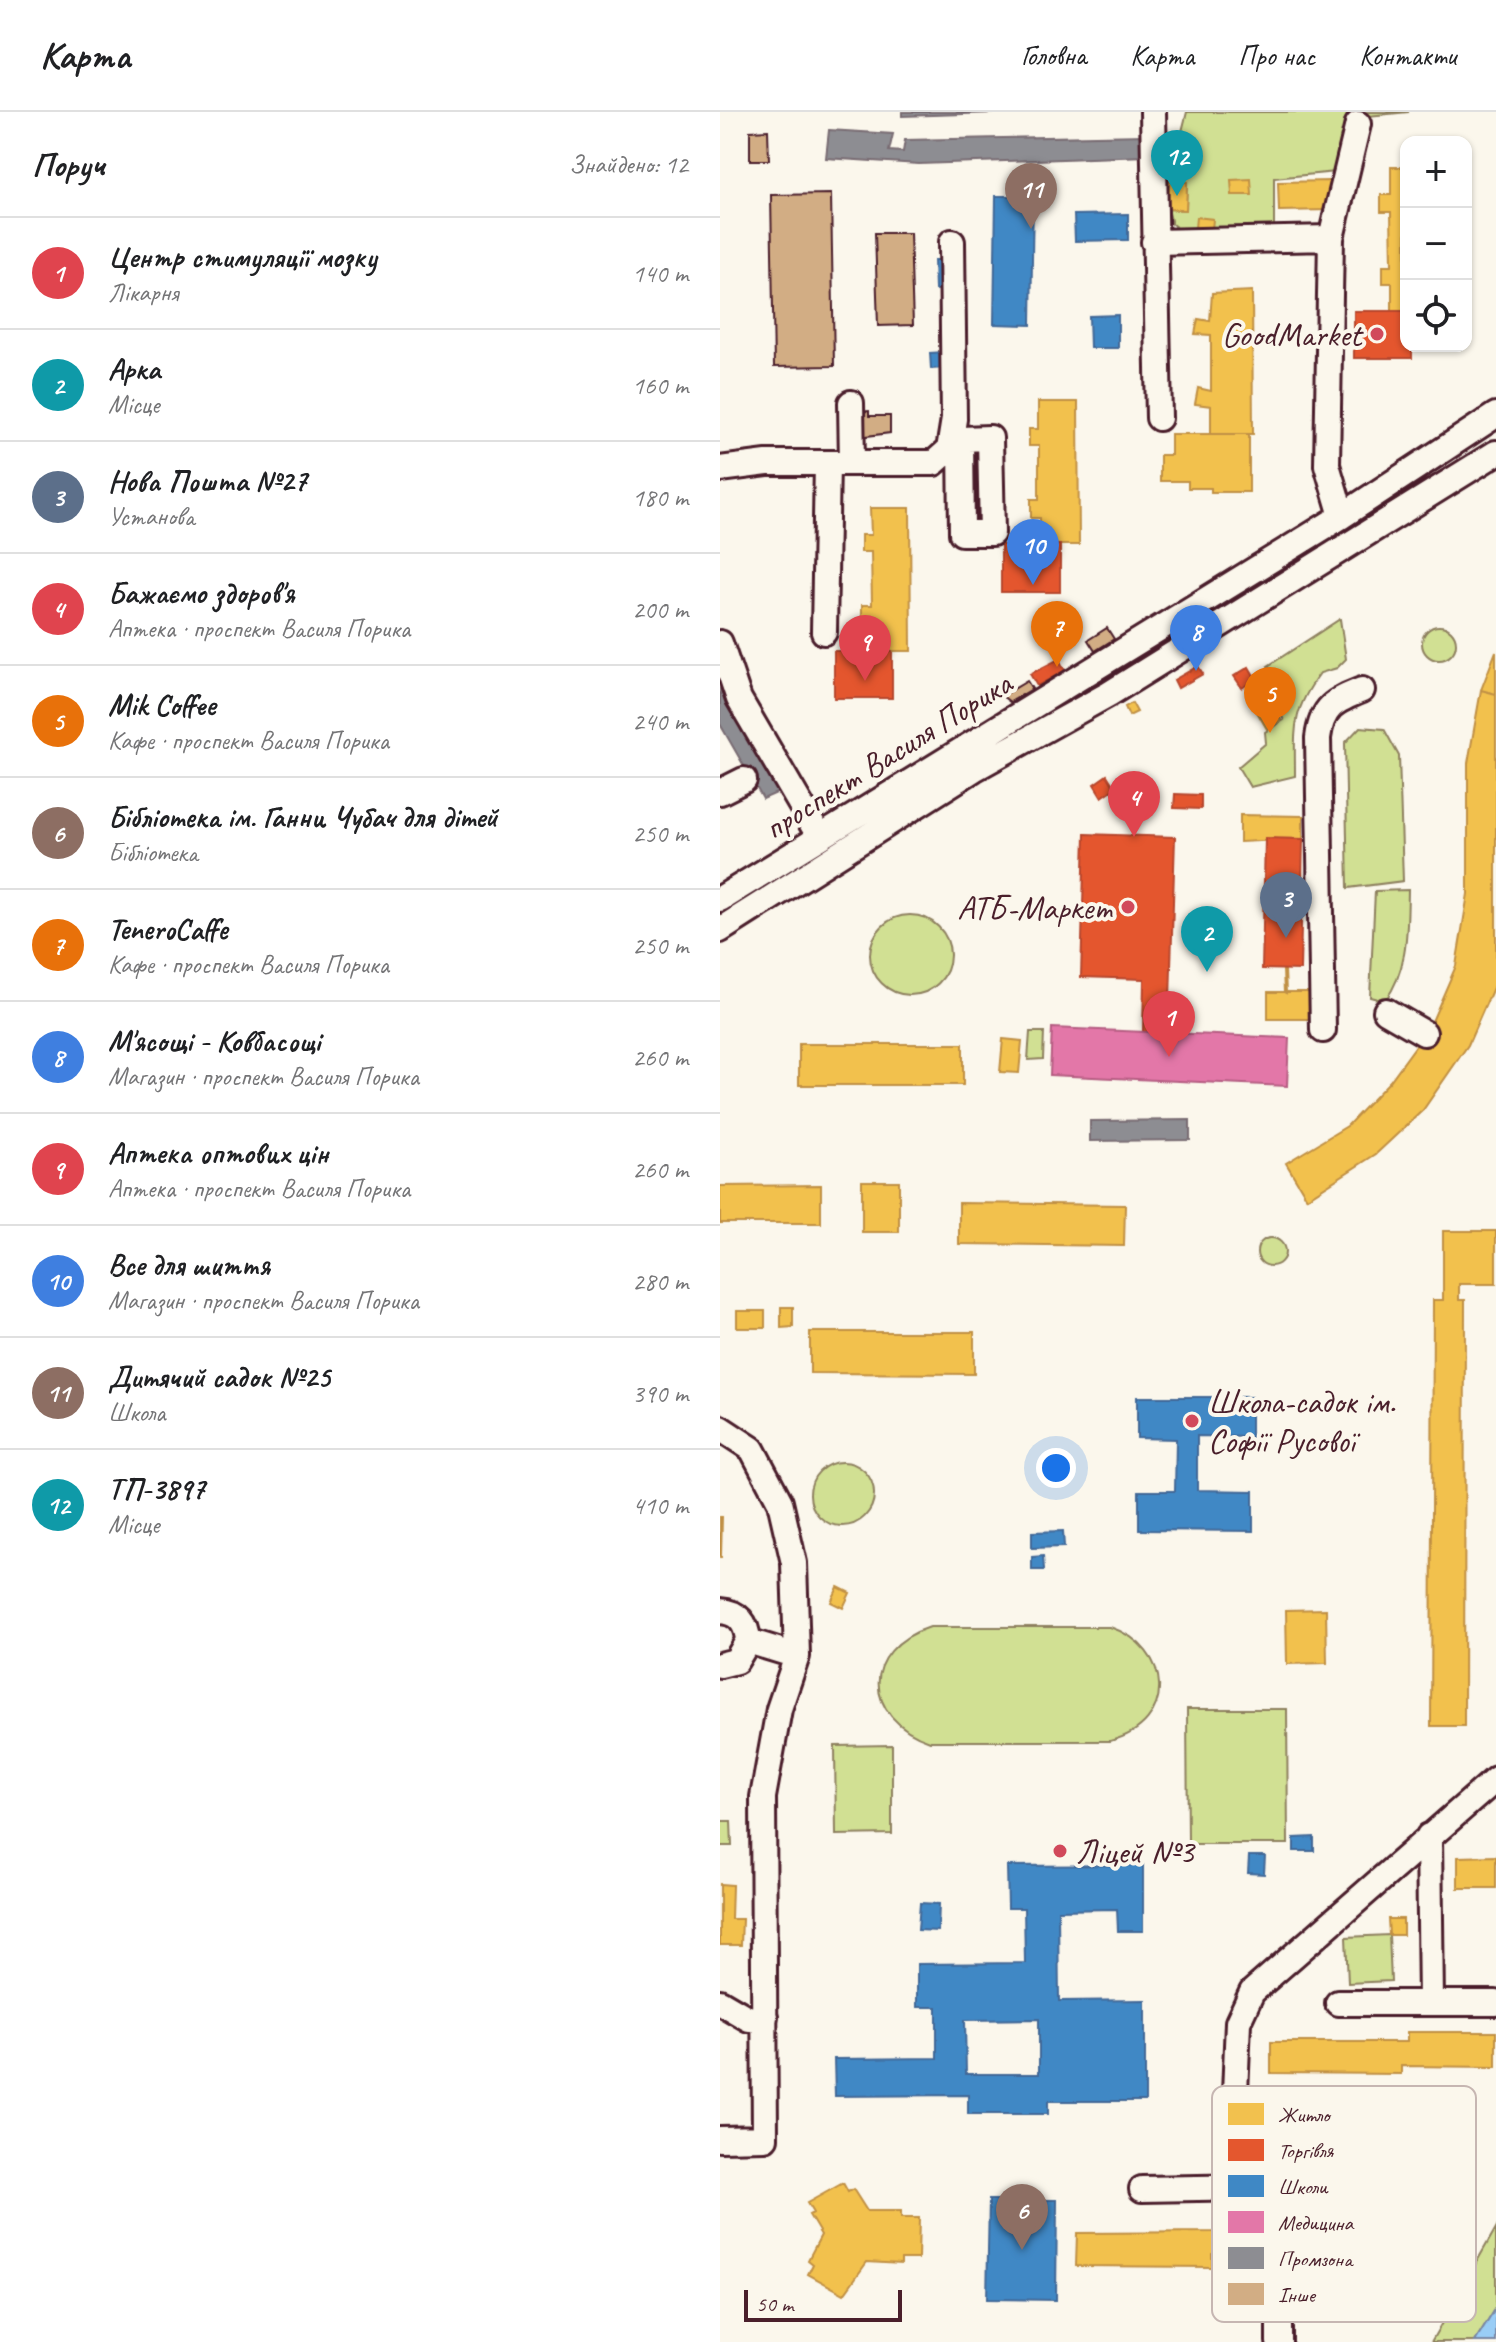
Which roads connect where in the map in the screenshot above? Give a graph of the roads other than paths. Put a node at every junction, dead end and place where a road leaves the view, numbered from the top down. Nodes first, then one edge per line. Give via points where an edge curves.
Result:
1 (1153, 112) edge
2 (1358, 124) dead end
3 (1331, 238) junction
4 (952, 242) dead end
5 (1154, 242) junction
6 (851, 403) dead end
7 (1496, 415) edge
8 (1159, 418) dead end
9 (1496, 453) edge
10 (827, 463) junction
11 (852, 463) junction
12 (720, 469) edge
13 (1342, 516) junction
14 (824, 632) dead end
15 (720, 643) edge
16 (1362, 690) dead end
17 (744, 780) dead end
18 (720, 792) edge
19 (819, 836) junction
20 (720, 899) edge
21 (720, 930) edge
22 (1386, 1011) dead end
23 (1323, 1030) dead end
24 (1424, 1033) dead end
25 (720, 1428) edge
26 (720, 1611) edge
27 (748, 1641) junction
28 (797, 1656) junction
29 (720, 1665) edge
30 (1496, 1779) edge
31 (1429, 1836) junction
32 (720, 2002) edge
33 (1431, 2002) junction
34 (1338, 2003) dead end
35 (1496, 2003) edge
36 (765, 2017) junction
37 (1235, 2086) edge
38 (720, 2139) edge
39 (1212, 2188) edge
40 (1142, 2189) dead end

1 - 5 street
2 - 3 street
3 - 5 street
3 - 13 street via 1327,465
4 - 11 street via 955,444 934,463
5 - 8 street
6 - 11 street
7 - 13 street, проспект Василя Порика
9 - 21 street, проспект Василя Порика via 1109,694 974,769
10 - 11 street
10 - 12 street
10 - 14 street
13 - 19 street, проспект Василя Порика
15 - 19 street via 739,699
16 - 23 street via 1329,706 1320,720
17 - 18 street
19 - 20 street, проспект Василя Порика
22 - 24 street
25 - 28 street via 752,1449 780,1502 794,1563
26 - 27 street via 744,1622
27 - 28 street
27 - 29 street via 736,1661
28 - 36 street via 779,1709 763,1797
30 - 31 street
31 - 33 street
31 - 37 street via 1252,1992 1238,2022
32 - 36 street via 749,2019
33 - 34 street
33 - 35 street
36 - 38 street via 765,2138
39 - 40 street

